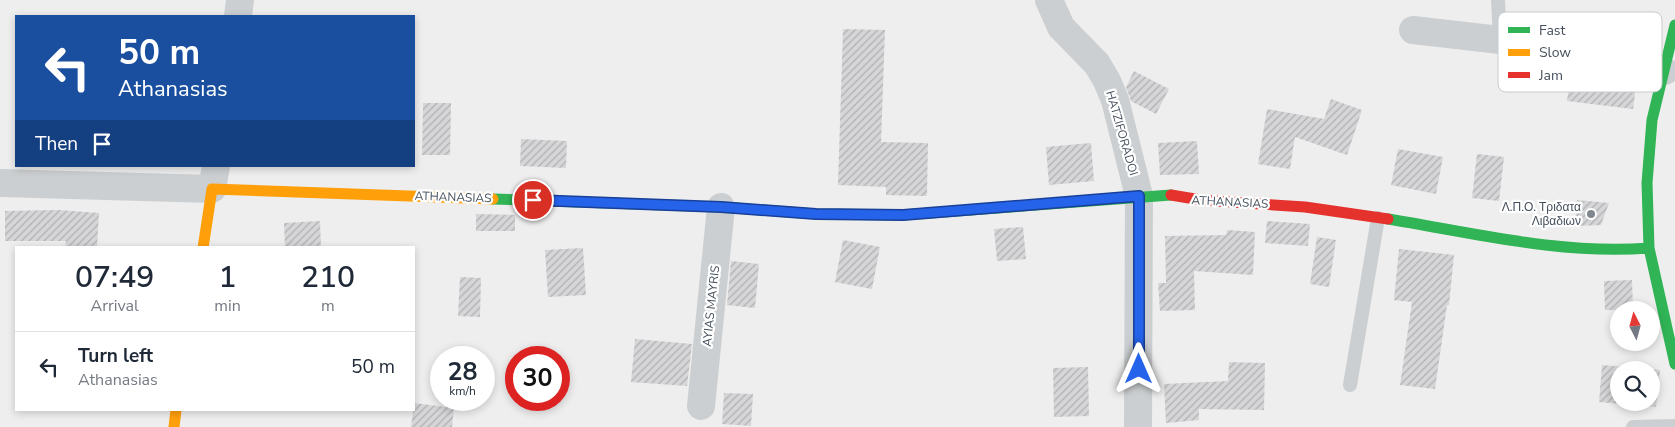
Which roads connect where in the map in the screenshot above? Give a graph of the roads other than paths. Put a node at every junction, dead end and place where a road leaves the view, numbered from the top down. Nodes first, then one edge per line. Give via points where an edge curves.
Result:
1 (240, 0) edge
2 (1049, 0) edge
3 (238, 15) edge
4 (1675, 25) edge
5 (1413, 30) dead end
6 (1498, 40) edge
7 (1662, 70) edge
8 (1665, 71) junction
9 (1662, 82) edge
10 (1659, 92) edge
11 (214, 178) edge
12 (0, 183) edge
13 (1139, 196) junction
14 (721, 207) junction
15 (1378, 218) junction
16 (203, 246) edge
17 (1650, 248) junction
18 (1668, 291) edge
19 (1675, 364) edge
20 (1350, 385) dead end
21 (701, 406) dead end
22 (176, 411) edge
23 (1675, 426) edge
24 (174, 427) edge
25 (1138, 427) edge
26 (1633, 427) edge

1 - 3 street
2 - 13 street, HATZIFORADOI via 1061,27 1092,59 1107,81 1115,100
4 - 8 street
5 - 6 street
7 - 8 street
8 - 9 street
10 - 17 street via 1652,120 1647,183
11 - 12 street, ATHANASIAS
11 - 14 street, ATHANASIAS
11 - 16 street
13 - 14 street, ATHANASIAS via 903,215 816,214
13 - 15 street, ATHANASIAS via 1167,194 1192,201 1278,204
13 - 25 street, HATZIFORADOI
14 - 21 street, AYIAS MAYRIS
15 - 17 street, ATHANASIAS via 1563,248 1618,252
15 - 20 lane
17 - 18 street
18 - 19 street
22 - 24 street
23 - 26 lane

